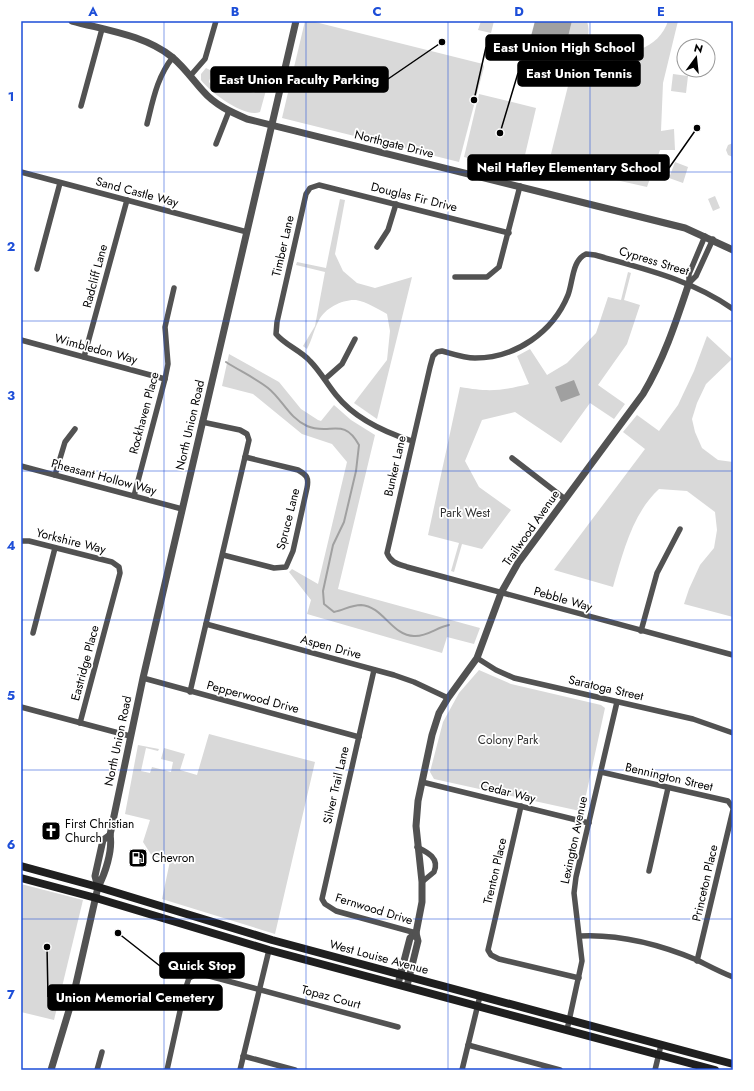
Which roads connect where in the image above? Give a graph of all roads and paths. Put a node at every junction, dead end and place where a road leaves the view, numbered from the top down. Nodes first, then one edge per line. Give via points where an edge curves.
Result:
1 (72, 21) edge
2 (216, 21) edge
3 (296, 21) edge
4 (102, 29) junction
5 (173, 57) junction
6 (190, 76) junction
7 (81, 106) dead end
8 (228, 111) junction
9 (147, 124) dead end
10 (272, 126) junction
11 (216, 144) dead end
12 (21, 172) edge
13 (60, 183) junction
14 (314, 186) joint
15 (520, 186) junction
16 (127, 200) junction
17 (396, 204) junction
18 (247, 232) junction
19 (509, 233) junction
20 (705, 236) junction
21 (713, 239) junction
22 (377, 247) dead end
23 (733, 250) edge
24 (37, 269) dead end
25 (455, 277) dead end
26 (689, 283) junction
27 (174, 288) dead end
28 (733, 309) edge
29 (354, 338) dead end
30 (21, 340) edge
31 (84, 357) junction
32 (427, 377) joint
33 (165, 379) junction
34 (325, 379) junction
35 (202, 422) junction
36 (75, 429) dead end
37 (412, 441) junction
38 (246, 457) junction
39 (512, 458) dead end
40 (21, 466) edge
41 (55, 475) junction
42 (134, 496) junction
43 (565, 499) junction
44 (182, 509) junction
45 (680, 529) dead end
46 (21, 541) edge
47 (55, 548) junction
48 (223, 556) junction
49 (389, 559) joint
50 (501, 592) junction
51 (110, 609) joint
52 (206, 624) junction
53 (641, 631) junction
54 (33, 633) dead end
55 (733, 655) edge
56 (477, 658) junction
57 (374, 670) junction
58 (143, 678) junction
59 (190, 692) junction
60 (448, 698) junction
61 (617, 702) junction
62 (21, 707) edge
63 (80, 723) junction
64 (733, 733) edge
65 (130, 736) junction
66 (359, 737) junction
67 (601, 772) junction
68 (422, 782) junction
69 (668, 788) junction
70 (521, 806) junction
71 (733, 807) edge
72 (589, 823) junction
73 (417, 847) junction
74 (21, 866) edge
75 (649, 871) dead end
76 (21, 878) edge
77 (422, 882) junction
78 (98, 887) junction
79 (96, 898) junction
80 (325, 904) joint
81 (416, 933) junction
82 (580, 936) junction
83 (270, 950) junction
84 (698, 961) junction
85 (176, 967) dead end
86 (400, 975) junction
87 (733, 977) edge
88 (189, 978) junction
89 (579, 978) junction
90 (408, 982) junction
91 (398, 984) junction
92 (259, 989) junction
93 (480, 996) junction
94 (477, 1005) junction
95 (570, 1021) junction
96 (398, 1027) dead end
97 (567, 1030) junction
98 (468, 1045) junction
99 (661, 1045) junction
100 (102, 1052) dead end
101 (659, 1054) junction
102 (243, 1056) junction
103 (733, 1064) edge
104 (51, 1070) edge
105 (97, 1070) edge
106 (167, 1070) edge
107 (240, 1070) edge
108 (295, 1070) edge
109 (462, 1070) edge
110 (560, 1070) edge
111 (655, 1070) edge
112 (715, 1070) edge

1 - 4 street, Northgate Drive
2 - 6 street via 206,59
3 - 10 street, North Union Road
4 - 5 street, Northgate Drive via 129,36 161,49
4 - 7 street
5 - 6 street, Northgate Drive
5 - 9 street via 163,69 157,84
6 - 8 street, Northgate Drive via 204,92
8 - 10 street, Northgate Drive
8 - 11 street
10 - 15 street, Northgate Drive
10 - 18 street, North Union Road
12 - 13 street, Sand Castle Way
13 - 16 street, Sand Castle Way
13 - 24 street
14 - 17 street, Douglas Fir Drive
14 - 34 street, Timber Lane via 306,194 278,314 276,334 304,354
15 - 19 street
15 - 20 street, Northgate Drive via 685,228
16 - 18 street, Sand Castle Way
16 - 31 street, Radcliff Lane
17 - 19 street, Douglas Fir Drive
17 - 22 street via 388,230
18 - 35 street, North Union Road
19 - 25 street via 500,267 496,272 487,277
20 - 21 street, Northgate Drive
20 - 26 street, Trailwood Avenue via 689,274
21 - 23 street, Northgate Drive
21 - 26 street, Trailwood Avenue via 696,276
26 - 28 street, Cypress Street
26 - 32 street, Cypress Street via 586,254 579,258 562,308 553,321 532,340 513,351 489,357 460,356 439,351 433,356
26 - 43 street, Trailwood Avenue via 658,369 643,394
27 - 33 street, Rockhaven Place via 164,327 168,364
29 - 34 street via 342,364
30 - 31 street, Wimbledon Way
31 - 33 street, Wimbledon Way
32 - 37 street, Bunker Lane
33 - 42 street, Rockhaven Place
34 - 37 street via 350,410 370,424
35 - 38 street via 240,430 249,436
35 - 44 street, North Union Road
36 - 41 street via 65,442
37 - 49 street, Bunker Lane via 388,542
38 - 48 street
38 - 48 street, Spruce Lane via 298,470 308,478 307,488 286,567 274,568
39 - 43 street
40 - 41 street, Pheasant Hollow Way
41 - 42 street, Pheasant Hollow Way
42 - 44 street, Pheasant Hollow Way
43 - 50 street, Trailwood Avenue via 518,562
44 - 58 street, North Union Road
45 - 53 street via 657,573
46 - 47 street, Yorkshire Way
47 - 51 street, Yorkshire Way via 118,565 120,573
47 - 54 street
48 - 52 street
49 - 50 street, Pebble Way via 407,567
50 - 53 street, Pebble Way
50 - 56 street, Trailwood Avenue
51 - 63 street, Eastridge Place
52 - 57 street, Aspen Drive
52 - 59 street
53 - 55 street, Pebble Way
56 - 60 street, Trailwood Avenue
56 - 61 street, Saratoga Street via 514,678
57 - 60 street, Aspen Drive via 414,682
57 - 66 street, Silver Trail Lane
58 - 59 street, Pepperwood Drive
58 - 65 street, North Union Road
59 - 66 street, Pepperwood Drive
60 - 68 street, Trailwood Avenue via 439,713 432,734
61 - 64 street, Saratoga Street via 693,719
61 - 67 street, Lexington Avenue
62 - 63 street
63 - 65 street
65 - 78 street, North Union Road via 110,835 111,841 103,878
66 - 80 street, Silver Trail Lane via 322,894
67 - 69 street, Bennington Street
67 - 72 street, Lexington Avenue
68 - 70 street, Cedar Way
68 - 73 street, Trailwood Avenue via 416,826
69 - 71 street, Bennington Street via 728,801
69 - 75 street
70 - 72 street, Cedar Way
70 - 89 street, Trenton Place via 488,950 499,959
71 - 84 street, Princeton Place
72 - 82 street, Lexington Avenue via 574,893
73 - 77 street, Trailwood Avenue
73 - 77 street via 435,861 434,872
74 - 78 main road, West Louise Avenue
76 - 79 main road, West Louise Avenue
77 - 81 street, Trailwood Avenue via 422,902
78 - 79 street, North Union Road
78 - 86 main road, West Louise Avenue via 272,940
79 - 83 main road, West Louise Avenue
79 - 104 street, North Union Road via 73,997
80 - 81 street, Fernwood Drive via 336,911
81 - 86 street, Trailwood Avenue via 410,938
81 - 90 street, Trailwood Avenue via 418,941
82 - 84 street via 599,935 624,939
82 - 89 street, Lexington Avenue via 582,961
83 - 91 main road, West Louise Avenue
83 - 92 street
84 - 87 street
85 - 88 street
86 - 90 main road, West Louise Avenue
86 - 91 street, Trailwood Avenue
88 - 92 street, Topaz Court via 198,974
88 - 106 street
89 - 95 street, Lexington Avenue
90 - 91 main road, West Louise Avenue
90 - 93 main road, West Louise Avenue
90 - 94 main road, West Louise Avenue
92 - 96 street, Topaz Court
92 - 102 street
93 - 94 street
93 - 95 main road, West Louise Avenue
94 - 97 main road, West Louise Avenue
94 - 98 street
95 - 97 street, Lexington Avenue
95 - 99 main road, West Louise Avenue
97 - 101 main road, West Louise Avenue
98 - 109 street
98 - 110 street
99 - 101 street
99 - 103 main road, West Louise Avenue
100 - 105 street
101 - 111 street
101 - 112 main road, West Louise Avenue
102 - 107 street
102 - 108 street

